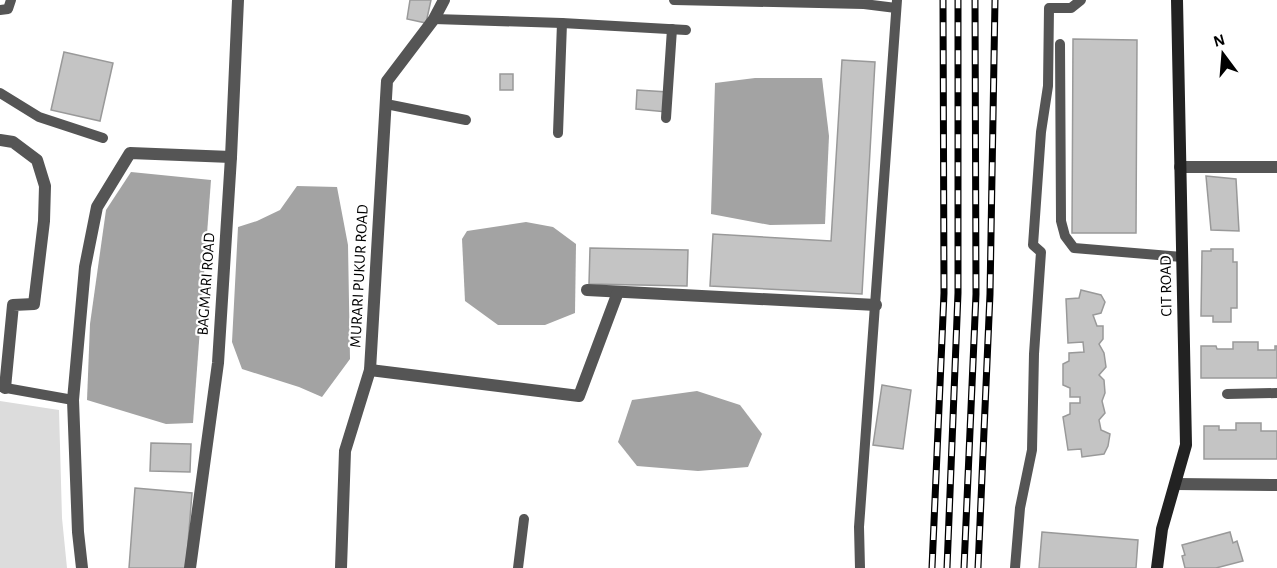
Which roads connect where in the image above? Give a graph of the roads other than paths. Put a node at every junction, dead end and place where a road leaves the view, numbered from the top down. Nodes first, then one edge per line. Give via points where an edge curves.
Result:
1 (11, 0) edge
2 (238, 0) edge
3 (444, 0) edge
4 (674, 0) edge
5 (1081, 0) edge
6 (1177, 0) edge
7 (864, 2) edge
8 (897, 4) edge
9 (0, 9) edge
10 (435, 19) junction
11 (562, 23) junction
12 (672, 29) junction
13 (686, 30) dead end
14 (1060, 44) dead end
15 (0, 93) edge
16 (386, 104) junction
17 (666, 118) dead end
18 (466, 120) dead end
19 (558, 133) dead end
20 (103, 138) dead end
21 (0, 140) edge
22 (231, 157) junction
23 (1180, 167) junction
24 (1277, 167) edge
25 (1182, 257) junction
26 (587, 290) dead end
27 (618, 292) junction
28 (876, 305) junction
29 (5, 326) edge
30 (370, 370) junction
31 (2, 387) edge
32 (1277, 393) edge
33 (1227, 394) dead end
34 (73, 400) junction
35 (1176, 484) junction
36 (1277, 485) edge
37 (524, 519) dead end
38 (82, 568) edge
39 (190, 568) edge
40 (341, 568) edge
41 (518, 568) edge
42 (860, 568) edge
43 (1016, 568) edge
44 (1156, 568) edge

1 - 9 lane via 8,9
2 - 22 street, BAGMARI ROAD
3 - 10 street, MURARI PUKUR ROAD
4 - 7 lane
5 - 43 lane via 1071,8 1049,8 1048,86 1033,245 1041,252 1032,450 1020,507
6 - 23 street, CIT ROAD
7 - 8 lane
8 - 28 lane
10 - 11 lane
10 - 16 street, MURARI PUKUR ROAD via 387,81
11 - 12 lane
11 - 19 lane
12 - 13 lane
12 - 17 lane
14 - 25 lane via 1061,221 1065,236 1074,248
15 - 20 lane via 39,117
16 - 18 lane
16 - 30 street, MURARI PUKUR ROAD
21 - 29 street via 14,142 37,160 45,186 34,304 13,305
22 - 34 street via 130,153 97,207 86,267
22 - 39 street, BAGMARI ROAD via 218,363
23 - 24 street
23 - 25 street, CIT ROAD
25 - 35 street, CIT ROAD via 1186,445
26 - 27 street
27 - 28 street
27 - 30 street via 579,396
28 - 42 lane via 859,527
29 - 31 street
30 - 40 street, MURARI PUKUR ROAD via 345,451
31 - 34 lane
32 - 33 lane
34 - 38 street
35 - 36 street
35 - 44 street, CIT ROAD
37 - 41 lane

